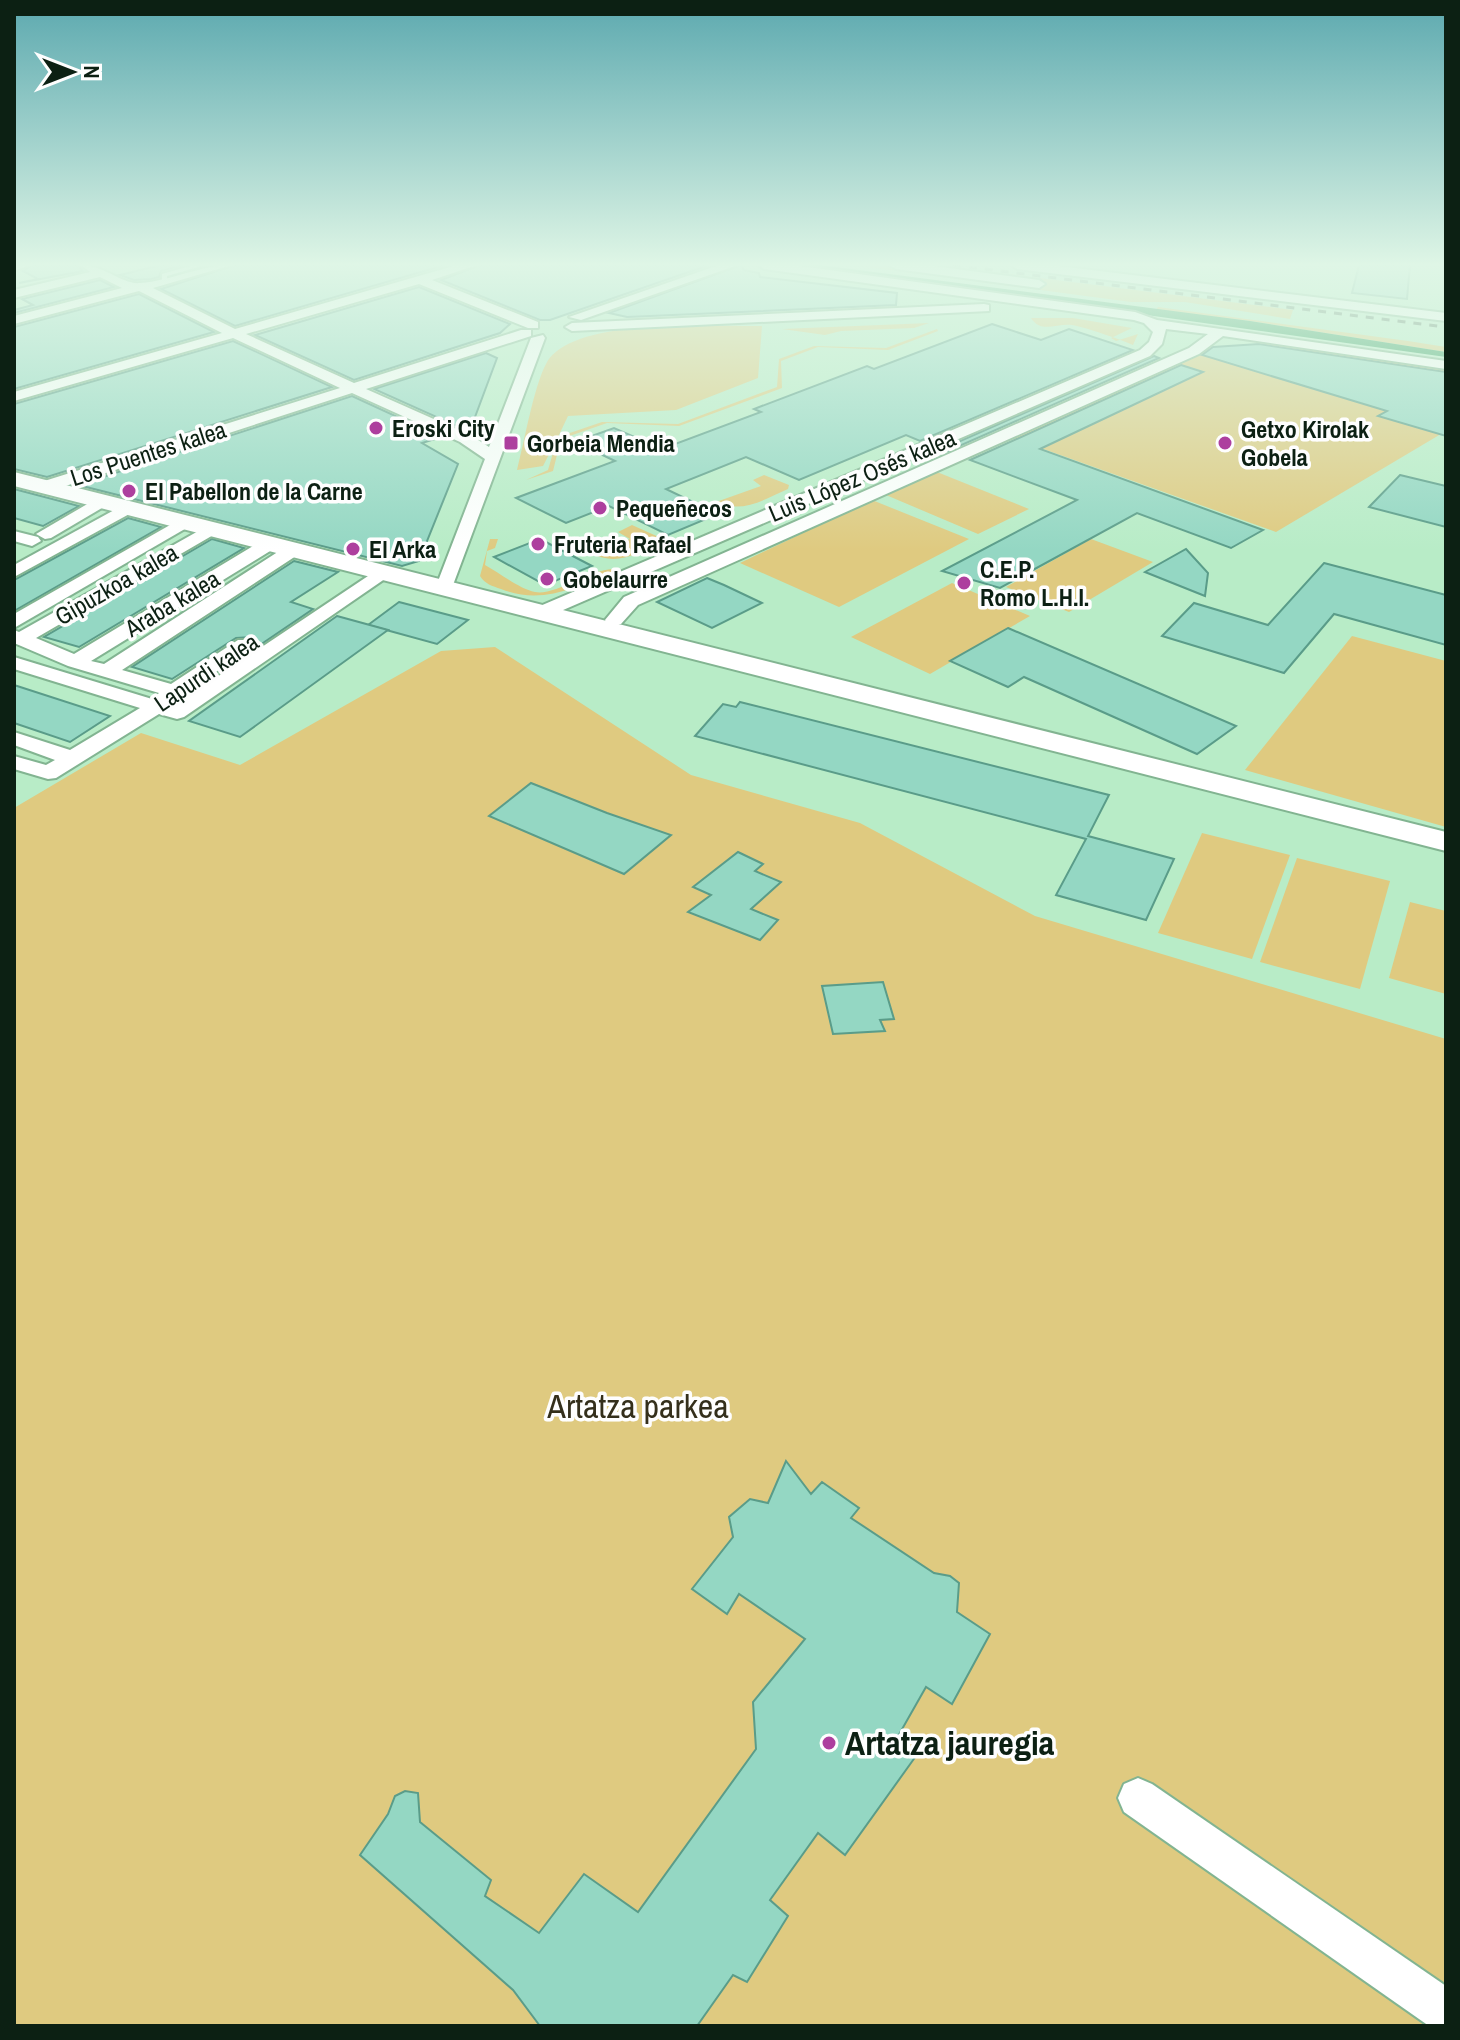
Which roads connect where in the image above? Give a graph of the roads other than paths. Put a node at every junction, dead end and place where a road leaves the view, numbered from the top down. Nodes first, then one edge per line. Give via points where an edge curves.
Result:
1 (141, 360) edge
2 (296, 360) edge
3 (443, 360) edge
4 (536, 360) edge
5 (1128, 360) edge
6 (1173, 360) edge
7 (1414, 360) edge
8 (1446, 365) edge
9 (353, 386) junction
10 (14, 397) edge
11 (494, 458) junction
12 (14, 479) edge
13 (44, 487) junction
14 (101, 501) junction
15 (127, 508) junction
16 (184, 522) junction
17 (209, 530) junction
18 (14, 536) edge
19 (32, 541) junction
20 (269, 544) junction
21 (293, 550) junction
22 (14, 551) edge
23 (372, 571) junction
24 (14, 572) edge
25 (444, 589) junction
26 (540, 613) junction
27 (614, 620) dead end
28 (17, 632) edge
29 (75, 662) junction
30 (14, 663) edge
31 (107, 671) junction
32 (174, 691) junction
33 (197, 697) junction
34 (154, 708) junction
35 (14, 738) edge
36 (71, 758) junction
37 (14, 762) edge
38 (1446, 842) edge
39 (1138, 1798) dead end
40 (1446, 2012) edge

1 - 10 street
2 - 9 street
3 - 9 street, Los Puentes kalea
4 - 11 street
5 - 26 street, Luis López Osés kalea
6 - 27 street, Luis López Osés kalea via 631,601
7 - 8 street
9 - 11 street via 466,439
9 - 13 street, Los Puentes kalea
11 - 25 street
12 - 13 street
13 - 14 street
14 - 15 street
14 - 19 street
15 - 16 street
15 - 24 street
16 - 17 street
16 - 28 street, Gipuzkoa kalea
17 - 20 street
17 - 28 street, Gipuzkoa kalea
18 - 19 street
19 - 22 street
20 - 21 street
20 - 29 street, Araba kalea
21 - 23 street
21 - 31 street, Araba kalea
23 - 25 street
23 - 32 street, Lapurdi kalea
23 - 33 street, Lapurdi kalea
25 - 26 street
26 - 38 street
28 - 29 street
29 - 31 street
30 - 34 street
31 - 32 street
32 - 33 street
32 - 34 street, Lapurdi kalea
33 - 34 street, Lapurdi kalea via 177,713
34 - 36 street, Lapurdi kalea
35 - 36 street
36 - 37 street, Lapurdi kalea via 48,773
39 - 40 street

